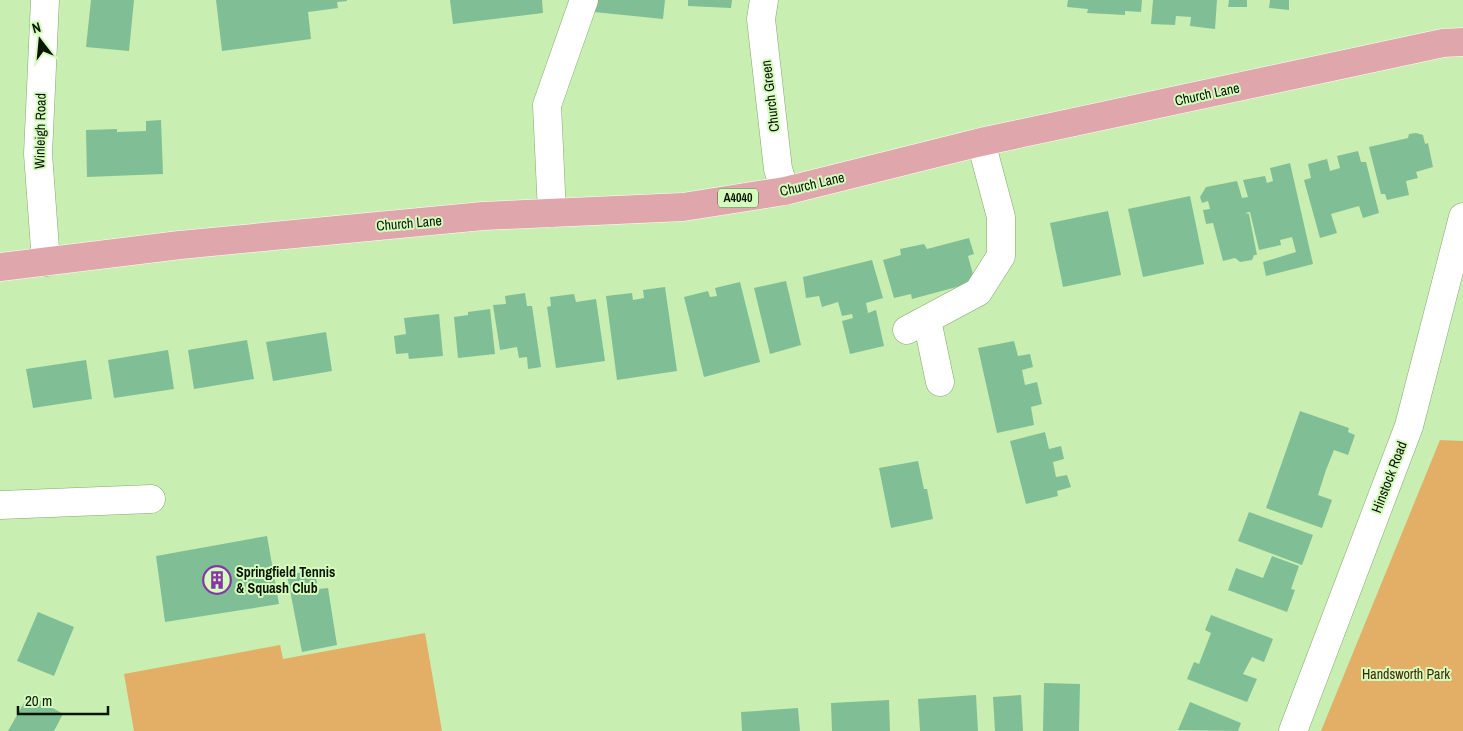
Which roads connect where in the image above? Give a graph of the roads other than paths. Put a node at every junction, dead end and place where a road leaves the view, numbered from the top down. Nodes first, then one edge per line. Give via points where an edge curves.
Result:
1 (44, 0) edge
2 (584, 0) edge
3 (764, 0) edge
4 (1463, 42) edge
5 (981, 142) junction
6 (785, 191) junction
7 (552, 213) junction
8 (1463, 217) edge
9 (46, 262) junction
10 (0, 268) edge
11 (940, 382) dead end
12 (151, 499) dead end
13 (0, 505) edge
14 (1293, 731) edge

1 - 9 street, Winleigh Road via 38,154
2 - 7 street via 547,105
3 - 6 street, Church Green via 761,19 778,169
4 - 5 main road, Church Lane / A4040 via 1443,43
5 - 6 main road, Church Lane / A4040
5 - 11 street via 1002,217 1001,256 978,292 917,325
6 - 7 main road, Church Lane / A4040 via 683,207
7 - 9 main road, Church Lane / A4040 via 483,216 180,245
8 - 14 street, Hinstock Road via 1408,426
9 - 10 main road, Church Lane / A4040
12 - 13 street

